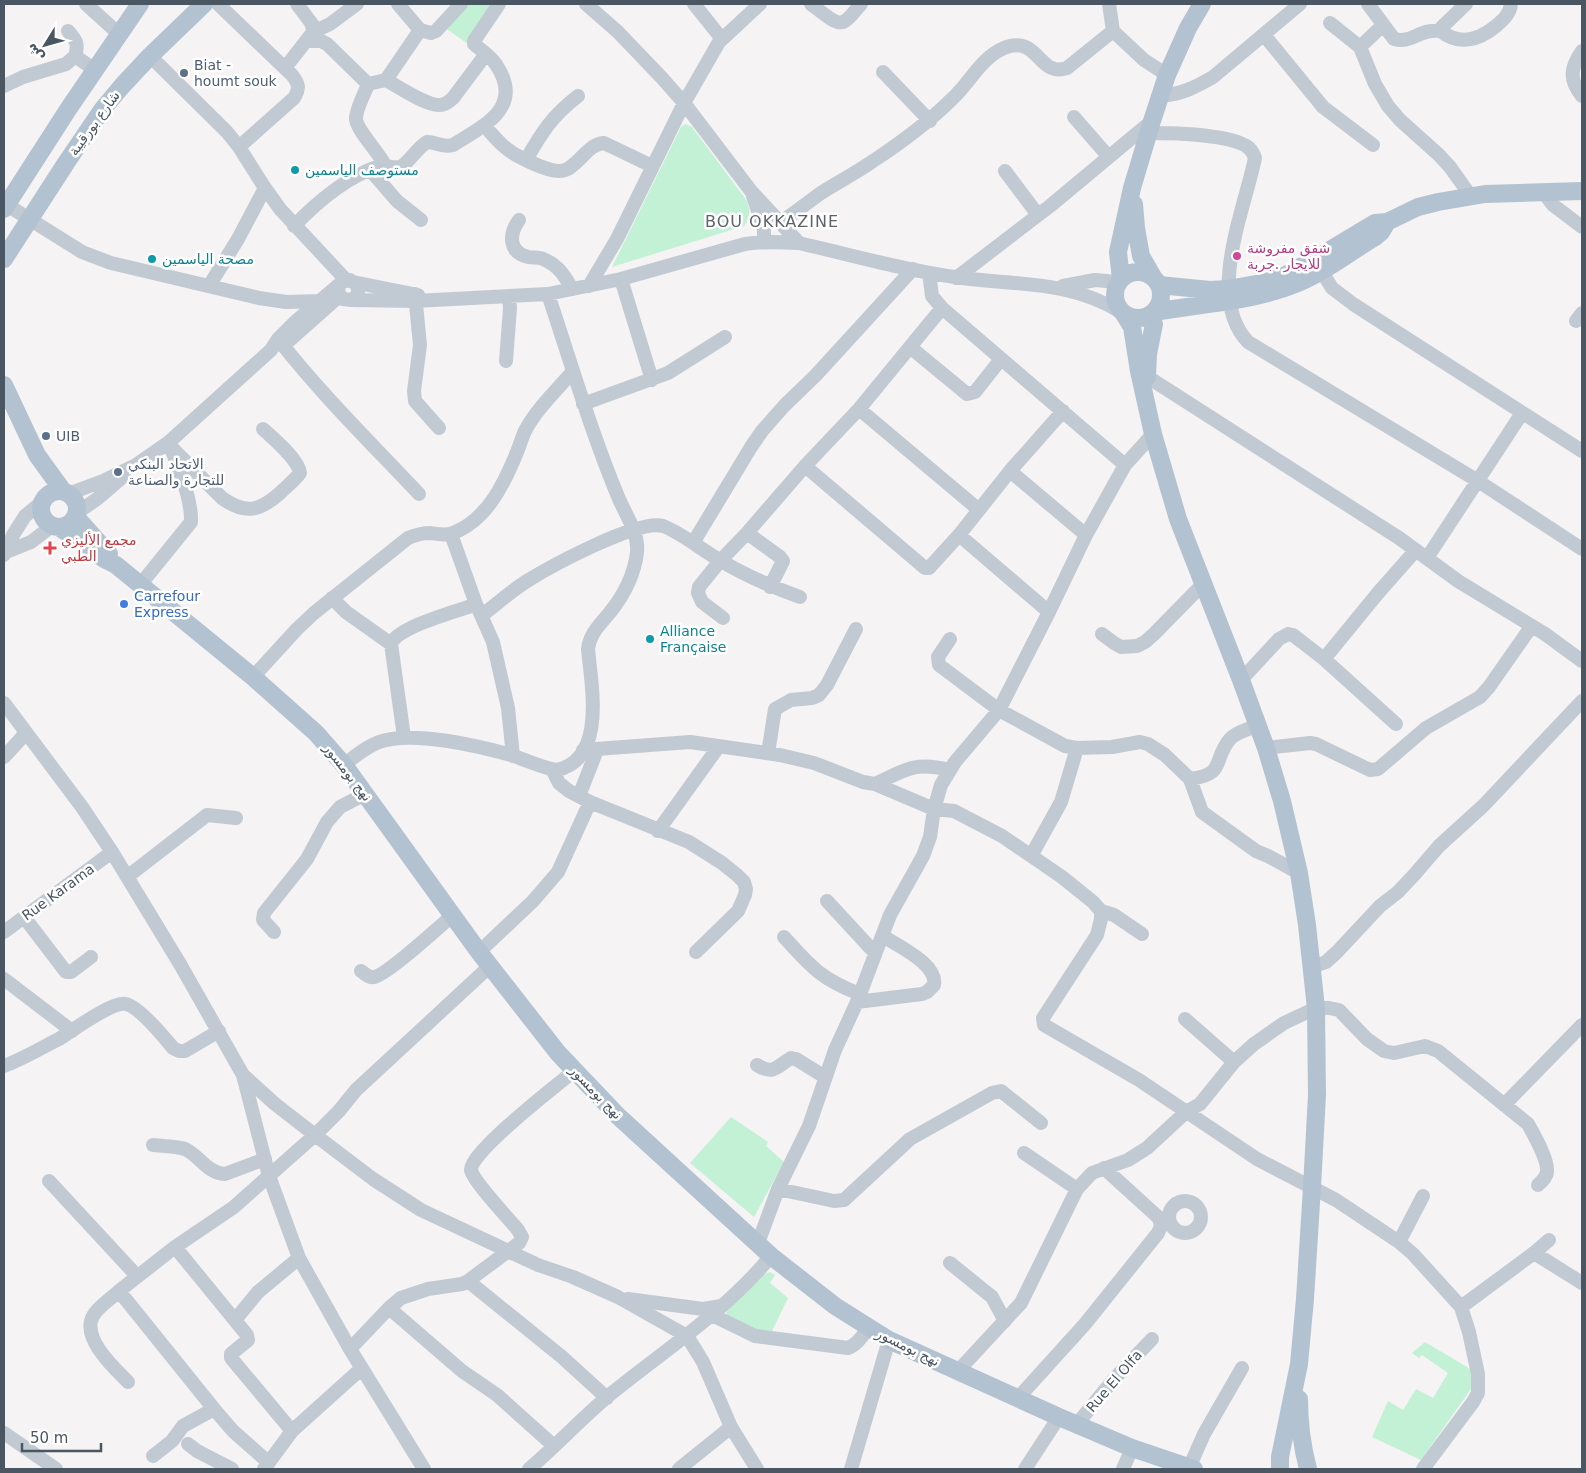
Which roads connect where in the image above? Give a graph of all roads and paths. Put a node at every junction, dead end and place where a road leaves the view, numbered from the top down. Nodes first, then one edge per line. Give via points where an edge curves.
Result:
1 (86, 4) edge
2 (204, 4) edge
3 (218, 4) edge
4 (297, 4) edge
5 (357, 4) edge
6 (398, 4) edge
7 (461, 4) edge
8 (500, 4) edge
9 (586, 4) edge
10 (694, 4) edge
11 (760, 4) edge
12 (812, 4) edge
13 (861, 4) edge
14 (1109, 4) edge
15 (1202, 4) edge
16 (1300, 4) edge
17 (1368, 4) edge
18 (1466, 4) edge
19 (1511, 4) edge
20 (136, 5) edge
21 (1330, 23) dead end
22 (1382, 26) junction
23 (420, 30) junction
24 (68, 31) dead end
25 (1113, 31) junction
26 (1441, 31) junction
27 (119, 34) junction
28 (1264, 35) junction
29 (310, 36) junction
30 (722, 38) junction
31 (1360, 47) junction
32 (1582, 51) edge
33 (486, 54) junction
34 (75, 56) junction
35 (150, 56) junction
36 (285, 68) junction
37 (95, 70) junction
38 (883, 72) dead end
39 (1167, 75) junction
40 (386, 80) junction
41 (368, 84) junction
42 (4, 86) edge
43 (578, 96) dead end
44 (1160, 96) junction
45 (1582, 96) edge
46 (684, 102) junction
47 (1074, 117) dead end
48 (930, 121) junction
49 (484, 125) junction
50 (1150, 127) junction
51 (1373, 145) dead end
52 (239, 147) junction
53 (1108, 156) junction
54 (526, 160) junction
55 (385, 165) junction
56 (652, 166) junction
57 (371, 170) junction
58 (1005, 171) dead end
59 (265, 188) junction
60 (1132, 188) junction
61 (751, 191) junction
62 (1582, 191) edge
63 (1543, 192) junction
64 (1470, 195) junction
65 (5, 207) edge
66 (1038, 215) junction
67 (30, 220) junction
68 (421, 220) dead end
69 (519, 220) dead end
70 (782, 222) junction
71 (294, 226) junction
72 (1582, 228) edge
73 (764, 241) junction
74 (800, 243) junction
75 (4, 259) edge
76 (1318, 265) junction
77 (912, 269) junction
78 (929, 273) junction
79 (956, 278) junction
80 (621, 279) junction
81 (1120, 281) junction
82 (1156, 281) junction
83 (209, 286) junction
84 (589, 286) junction
85 (1055, 287) junction
86 (572, 289) junction
87 (344, 292) junction
88 (548, 294) junction
89 (1229, 295) junction
90 (509, 297) junction
91 (415, 298) junction
92 (319, 301) junction
93 (942, 308) junction
94 (1122, 313) junction
95 (1153, 313) junction
96 (725, 338) dead end
97 (277, 345) junction
98 (910, 347) junction
99 (1001, 359) junction
100 (506, 361) dead end
101 (573, 371) junction
102 (1143, 373) junction
103 (652, 380) junction
104 (4, 385) edge
105 (583, 404) junction
106 (859, 409) junction
107 (1063, 411) junction
108 (1522, 413) junction
109 (438, 428) dead end
110 (263, 429) dead end
111 (1153, 434) junction
112 (170, 444) junction
113 (1582, 451) edge
114 (37, 455) junction
115 (1125, 464) junction
116 (136, 465) junction
117 (805, 466) junction
118 (1010, 471) junction
119 (1478, 481) junction
120 (66, 492) junction
121 (419, 494) dead end
122 (43, 501) junction
123 (978, 510) junction
124 (77, 515) junction
125 (56, 527) junction
126 (633, 530) junction
127 (747, 533) junction
128 (451, 534) junction
129 (959, 535) junction
130 (1086, 535) junction
131 (693, 543) junction
132 (1582, 549) edge
133 (5, 554) edge
134 (1422, 554) junction
135 (720, 561) junction
136 (116, 565) junction
137 (1203, 584) junction
138 (140, 585) junction
139 (770, 587) junction
140 (800, 597) dead end
141 (332, 598) junction
142 (479, 610) junction
143 (1049, 612) junction
144 (724, 618) dead end
145 (1531, 626) junction
146 (856, 629) dead end
147 (1102, 634) dead end
148 (950, 639) dead end
149 (391, 644) junction
150 (1324, 659) junction
151 (1582, 662) edge
152 (253, 677) junction
153 (1241, 680) junction
154 (1582, 701) edge
155 (6, 709) edge
156 (999, 710) junction
157 (1396, 724) dead end
158 (1258, 725) junction
159 (26, 733) junction
160 (404, 737) junction
161 (719, 746) junction
162 (1077, 748) junction
163 (1266, 748) junction
164 (583, 750) junction
165 (598, 750) junction
166 (768, 753) junction
167 (513, 756) junction
168 (4, 757) edge
169 (344, 765) junction
170 (552, 769) junction
171 (949, 770) junction
172 (1190, 779) junction
173 (876, 784) junction
174 (365, 794) junction
175 (584, 799) junction
176 (934, 809) junction
177 (236, 818) dead end
178 (658, 831) junction
179 (112, 852) junction
180 (1031, 856) junction
181 (1299, 873) junction
182 (127, 877) junction
183 (827, 901) dead end
184 (1101, 911) junction
185 (453, 915) junction
186 (24, 917) junction
187 (4, 932) edge
188 (274, 932) dead end
189 (1142, 934) dead end
190 (882, 936) junction
191 (784, 937) dead end
192 (479, 952) junction
193 (696, 952) dead end
194 (875, 953) junction
195 (91, 957) dead end
196 (490, 966) junction
197 (1312, 967) junction
198 (361, 971) dead end
199 (4, 979) edge
200 (859, 998) junction
201 (1316, 1008) junction
202 (1185, 1019) dead end
203 (1582, 1025) edge
204 (72, 1031) junction
205 (219, 1031) junction
206 (1234, 1062) junction
207 (757, 1065) dead end
208 (4, 1066) edge
209 (574, 1071) junction
210 (243, 1074) junction
211 (825, 1077) junction
212 (1504, 1105) junction
213 (1186, 1112) junction
214 (1041, 1123) dead end
215 (315, 1135) junction
216 (153, 1146) dead end
217 (1024, 1153) dead end
218 (265, 1159) junction
219 (1104, 1168) junction
220 (269, 1176) junction
221 (50, 1181) dead end
222 (1538, 1185) dead end
223 (1312, 1187) junction
224 (778, 1189) junction
225 (1077, 1189) junction
226 (1423, 1196) dead end
227 (1548, 1240) dead end
228 (1400, 1242) junction
229 (758, 1243) junction
230 (175, 1247) junction
231 (509, 1251) junction
232 (1534, 1254) junction
233 (771, 1256) junction
234 (299, 1258) junction
235 (950, 1263) dead end
236 (137, 1276) junction
237 (468, 1281) junction
238 (1582, 1283) edge
239 (119, 1291) junction
240 (618, 1297) junction
241 (1460, 1307) junction
242 (389, 1308) junction
243 (716, 1310) junction
244 (235, 1320) junction
245 (1005, 1321) junction
246 (869, 1327) junction
247 (687, 1336) junction
248 (1152, 1339) dead end
249 (889, 1340) junction
250 (350, 1349) junction
251 (1298, 1364) junction
252 (362, 1368) junction
253 (1242, 1368) dead end
254 (958, 1371) junction
255 (128, 1382) dead end
256 (606, 1398) junction
257 (1018, 1398) junction
258 (214, 1410) junction
259 (1059, 1417) junction
260 (1077, 1424) junction
261 (730, 1427) junction
262 (292, 1431) junction
263 (4, 1433) edge
264 (188, 1444) dead end
265 (554, 1446) junction
266 (1132, 1448) junction
267 (153, 1456) dead end
268 (266, 1466) edge
269 (1191, 1468) edge
270 (56, 1469) edge
271 (232, 1469) edge
272 (424, 1469) edge
273 (529, 1469) edge
274 (679, 1469) edge
275 (757, 1469) edge
276 (851, 1469) edge
277 (1025, 1469) edge
278 (1123, 1469) edge
279 (1281, 1469) edge
280 (1308, 1469) edge
281 (1423, 1469) edge

1 - 27 street
2 - 35 main road, شارع بورقيبة
3 - 36 street
4 - 29 street via 312,24
5 - 29 street
6 - 23 street
7 - 23 street via 436,31
8 - 33 street via 474,41
9 - 46 street via 618,32
10 - 30 street
11 - 30 street
12 - 13 street via 840,23
14 - 25 street
15 - 39 main road
16 - 28 street
17 - 22 street
18 - 26 street via 1448,19
19 - 26 street via 1502,20 1477,39 1455,39
20 - 27 main road, شارع بورقيبة
21 - 31 street
22 - 26 street via 1400,41 1431,30
22 - 31 street
23 - 40 street
24 - 34 street via 77,42
25 - 39 street via 1144,60
25 - 48 street via 1067,68 1060,70 1051,69 1028,47 1006,47 989,58
27 - 37 main road, شارع بورقيبة
28 - 44 street via 1198,86 1178,95
28 - 51 street via 1323,107
29 - 36 street
29 - 41 street via 327,44
30 - 46 street
31 - 64 street via 1388,106 1440,155
32 - 45 street via 1574,61 1572,75
33 - 40 street via 446,104 428,102
33 - 49 street via 497,66 506,100 499,113
34 - 37 street
34 - 42 street via 66,64
35 - 52 street
35 - 67 main road, شارع بورقيبة via 102,110
36 - 52 street via 298,84 294,98
37 - 65 main road, شارع بورقيبة
38 - 48 street
39 - 44 main road
40 - 41 street
41 - 55 street via 356,120
43 - 54 street via 546,125
44 - 50 main road
46 - 56 street
46 - 61 street
47 - 53 street
48 - 70 street
49 - 54 street via 505,148
49 - 55 street via 453,145 447,147 427,142 400,166 392,168
50 - 53 street
50 - 60 main road
50 - 89 street via 1226,140 1253,153 1255,158 1231,260
52 - 59 street
53 - 66 street
54 - 56 street via 557,171 565,170 592,147 604,144
55 - 57 street
56 - 84 street via 617,239
57 - 68 street via 397,201
57 - 71 street via 314,205
58 - 66 street
59 - 71 street
59 - 83 street
60 - 81 main road via 1118,252
60 - 82 main road via 1141,256
61 - 70 street
61 - 73 street via 764,229
62 - 63 main road
63 - 64 main road
63 - 72 street via 1553,205
64 - 76 main road via 1418,207 1387,222 1375,237
65 - 67 street
66 - 79 street
67 - 75 main road, شارع بورقيبة
67 - 83 street via 82,252 111,263
69 - 86 street via 511,234 515,249 522,255 543,258 555,265
70 - 74 street
71 - 87 street
73 - 74 street
73 - 80 street via 701,255
74 - 77 street
76 - 89 main road via 1300,282 1283,288
76 - 108 street via 1332,288 1353,304
77 - 78 street
77 - 131 street via 762,431
78 - 79 street
78 - 93 street via 932,296
79 - 85 street
80 - 84 street
80 - 103 street
81 - 82 main road via 1133,272 1147,274
81 - 85 street via 1095,280
81 - 94 main road via 1114,297
82 - 89 main road
82 - 95 main road via 1161,294 1160,304
83 - 92 street via 286,302
84 - 86 street
85 - 94 street via 1090,296
86 - 88 street
87 - 91 street
87 - 92 street
87 - 97 street
88 - 90 street
88 - 101 street
89 - 95 main road
89 - 119 street via 1235,325 1248,342
90 - 91 street
90 - 100 street
91 - 109 street via 420,345 415,400
92 - 97 street
93 - 98 street
93 - 99 street
94 - 95 main road via 1137,319
94 - 102 main road via 1132,327
95 - 102 main road via 1154,324
96 - 103 street
97 - 112 street
97 - 121 street
98 - 99 street via 967,394 975,392
98 - 106 street
99 - 107 street
101 - 105 street
101 - 128 street via 525,431 496,496 470,523
102 - 111 main road
102 - 134 street
103 - 105 street
104 - 114 main road, نهج بومسور
105 - 126 street via 607,472
106 - 117 street
106 - 123 street
107 - 115 street
107 - 118 street
108 - 113 street
108 - 119 street
110 - 112 street via 292,459 300,473 269,503 248,510 230,505
111 - 115 street
111 - 137 main road via 1178,519
112 - 116 street
112 - 138 street via 186,490 191,522
114 - 120 main road, نهج بومسور
114 - 122 main road, نهج بومسور
115 - 130 street
116 - 120 street via 103,481
116 - 124 street
117 - 127 street
117 - 129 street via 925,568 932,567
118 - 123 street
118 - 130 street
119 - 132 street
119 - 134 street
120 - 122 main road via 56,491
120 - 124 main road, نهج بومسور via 77,505
122 - 125 main road, نهج بومسور via 42,516
122 - 133 street via 24,516
123 - 129 street
124 - 125 main road via 67,526
124 - 136 main road, نهج بومسور
125 - 133 street
125 - 136 main road, نهج بومسور
126 - 131 street via 661,526
126 - 142 street via 551,567
126 - 164 street via 637,552 628,581 622,596 589,641 594,713
127 - 135 street
127 - 139 street via 783,561
128 - 141 street via 428,533 408,538
128 - 142 street
129 - 143 street
130 - 143 street
131 - 135 street
134 - 145 street via 1458,582
134 - 150 street via 1378,594
135 - 139 street
135 - 144 street via 699,586 698,593 702,602
136 - 138 main road, نهج بومسور
137 - 147 street via 1154,634 1137,646 1121,647
137 - 153 main road
138 - 152 main road, نهج بومسور
139 - 140 street
141 - 149 street
141 - 152 street via 297,629
142 - 149 street via 418,624
142 - 167 street via 493,642 508,708
143 - 156 street
145 - 151 street
145 - 163 street via 1480,697 1426,728 1378,769 1370,770 1316,744
146 - 166 street via 819,695 791,700 775,709
148 - 156 street via 938,657 940,665
149 - 160 street
150 - 153 street via 1288,634 1279,639
150 - 157 street
152 - 169 main road, نهج بومسور via 316,734
153 - 158 main road
154 - 197 street via 1398,892 1380,906 1326,962
155 - 159 street
156 - 162 street via 1057,742
156 - 171 street
158 - 163 main road
158 - 172 street via 1233,737 1215,770 1207,776
159 - 168 street
159 - 179 street
160 - 167 street via 468,745
160 - 169 street via 366,748
161 - 165 street via 690,742
161 - 166 street
161 - 178 street
162 - 172 street via 1148,744
162 - 180 street via 1061,802
163 - 181 main road
164 - 165 street
164 - 170 street via 569,765
165 - 175 street
166 - 173 street via 814,763
167 - 170 street
169 - 174 main road, نهج بومسور
170 - 175 street via 559,783
171 - 173 street via 925,765 913,767
171 - 176 street
172 - 181 street via 1202,812 1256,851
173 - 176 street
174 - 185 main road, نهج بومسور
174 - 188 street via 340,807 326,822 307,859 264,913 263,920
175 - 178 street
175 - 192 street via 574,838 558,872 534,901
176 - 180 street via 964,816
176 - 190 street via 923,856
177 - 182 street via 207,815
178 - 193 street via 709,854 737,874 746,889 738,911
179 - 182 street
179 - 186 street, Rue Karama
180 - 184 street via 1062,877
181 - 197 main road
182 - 205 street
183 - 194 street
184 - 189 street via 1114,915
184 - 213 street via 1097,935 1042,1022 1140,1080
185 - 192 main road, نهج بومسور
185 - 198 street via 376,977 369,977
186 - 187 street, Rue Karama
186 - 195 street via 66,972 71,972
190 - 194 street
190 - 200 street via 928,967 935,978 934,985 922,994
191 - 200 street via 821,975
192 - 196 main road, نهج بومسور
194 - 200 street
196 - 209 main road, نهج بومسور
196 - 215 street via 356,1090
197 - 201 main road
199 - 204 street
200 - 211 street
201 - 206 street via 1284,1023
201 - 212 street via 1339,1010 1367,1039 1384,1051 1394,1053 1426,1046 1438,1051
201 - 223 main road via 1317,1095
202 - 206 street
203 - 212 street
204 - 205 street via 121,1004 131,1006 179,1051 185,1051
204 - 208 street
205 - 210 street
206 - 213 street via 1200,1104
207 - 211 street via 765,1070 774,1069 791,1058
209 - 229 main road, نهج بومسور via 618,1116
209 - 231 street via 498,1134 472,1164 471,1170 479,1184 522,1237
210 - 215 street
210 - 218 street
211 - 224 street via 809,1126
212 - 222 street via 1528,1124 1540,1150 1547,1170
213 - 219 street via 1147,1148 1128,1160
213 - 223 street via 1257,1159
214 - 224 street via 1002,1091 992,1093 910,1139 844,1200 834,1201
215 - 220 street
215 - 231 street via 373,1179 422,1210
216 - 218 street via 185,1150 211,1170 225,1174
217 - 225 street
218 - 220 street
219 - 225 street via 1092,1174
219 - 257 street via 1165,1225 1085,1324
220 - 230 street via 227,1213
220 - 234 street
221 - 236 street
223 - 228 street
223 - 251 main road
224 - 229 street
225 - 245 street via 1021,1303
226 - 228 street
227 - 232 street
228 - 241 street
229 - 233 main road, نهج بومسور
230 - 236 street
230 - 244 street
231 - 237 street
231 - 240 street
232 - 238 street
232 - 241 street
233 - 243 street
233 - 246 main road, نهج بومسور via 835,1306
234 - 244 street via 258,1292
234 - 250 street
235 - 245 street via 992,1297
236 - 239 street
237 - 242 street via 401,1298
237 - 256 street via 562,1357
239 - 255 street via 94,1314 92,1327 94,1339 106,1360
239 - 258 street
240 - 243 street
240 - 247 street
241 - 281 street via 1478,1374 1478,1393
242 - 250 street
242 - 265 street via 462,1371 497,1394
243 - 246 street via 755,1336 848,1348 860,1340
243 - 247 street
244 - 262 street via 248,1338 231,1354 231,1358
245 - 254 street
246 - 249 main road, نهج بومسور
247 - 256 street
247 - 261 street via 703,1362
248 - 260 street, Rue El Olfa
249 - 254 main road, نهج بومسور
249 - 276 street
250 - 252 street
251 - 279 main road via 1280,1457
251 - 280 main road via 1298,1415
252 - 262 street
252 - 272 street
253 - 269 street via 1204,1434
254 - 257 main road, نهج بومسور
256 - 265 street
257 - 259 main road, نهج بومسور
258 - 267 street via 183,1426 172,1441
258 - 268 street
259 - 260 main road, نهج بومسور
259 - 277 street
260 - 266 main road, نهج بومسور
261 - 274 street
261 - 275 street
262 - 268 street
263 - 270 street
264 - 271 street
265 - 273 street
266 - 269 main road, نهج بومسور
266 - 278 street
279 - 280 main road via 1296,1463

